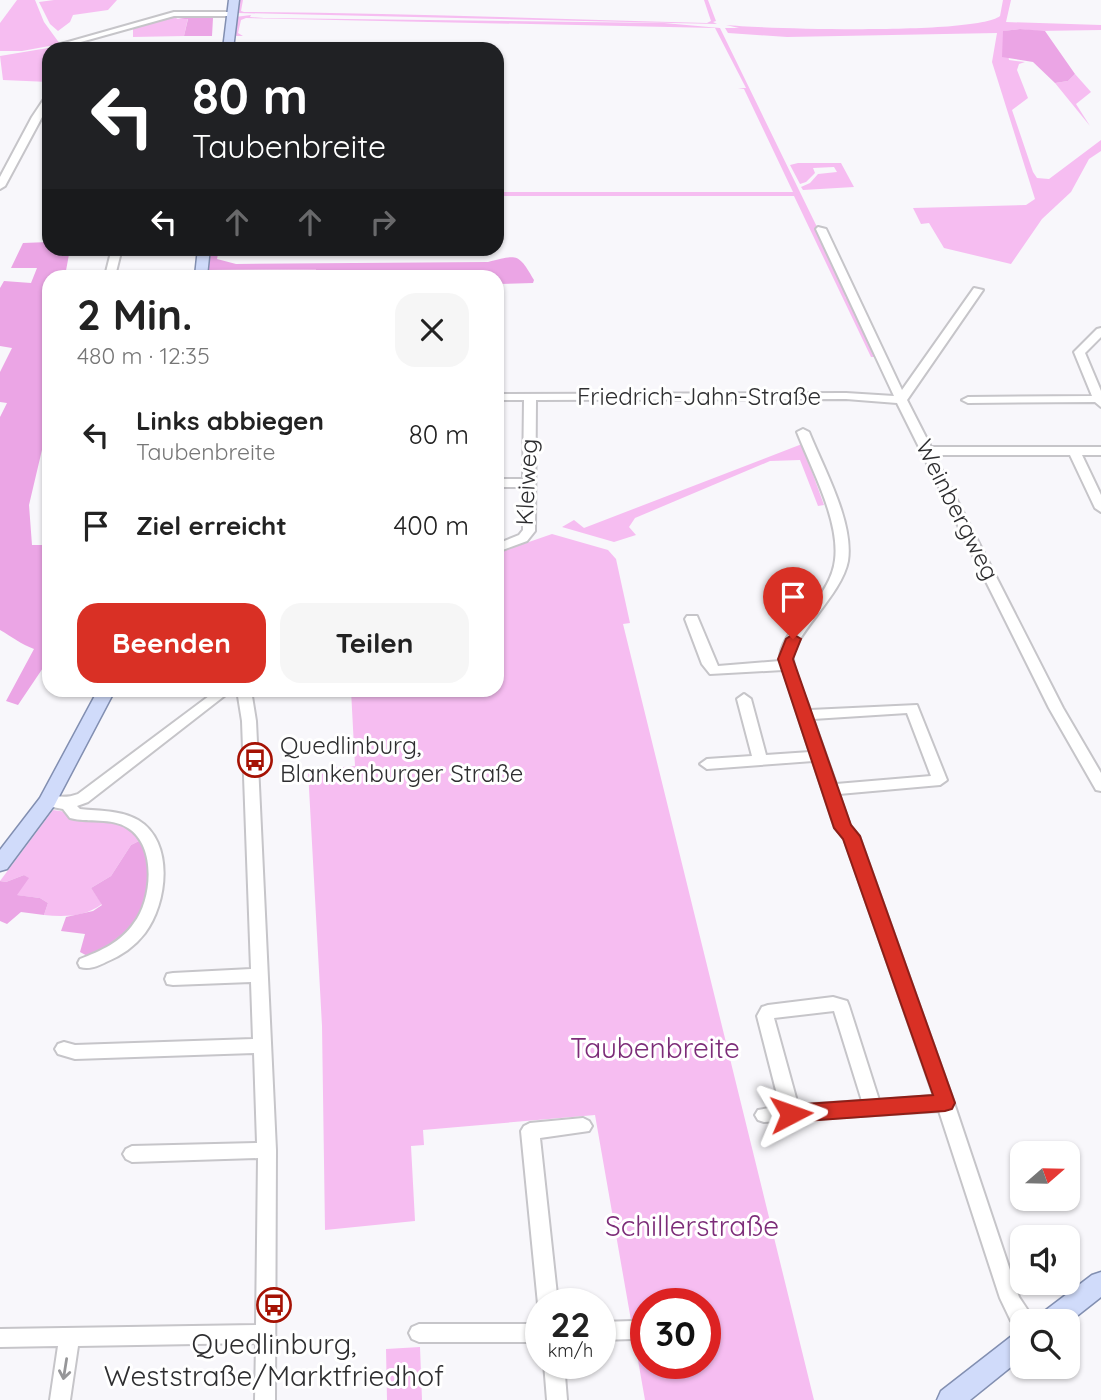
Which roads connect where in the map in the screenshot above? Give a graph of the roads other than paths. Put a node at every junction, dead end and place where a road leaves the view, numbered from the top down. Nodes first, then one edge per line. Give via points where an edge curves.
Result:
1 (234, 0) edge
2 (232, 14) junction
3 (80, 42) edge
4 (229, 42) edge
5 (42, 108) edge
6 (0, 187) edge
7 (821, 229) dead end
8 (978, 290) dead end
9 (1101, 331) edge
10 (504, 397) edge
11 (530, 397) junction
12 (901, 400) junction
13 (968, 400) dead end
14 (1100, 401) edge
15 (803, 432) dead end
16 (1074, 450) junction
17 (927, 451) junction
18 (1101, 451) edge
19 (504, 483) edge
20 (529, 483) junction
21 (1101, 508) edge
22 (504, 545) edge
23 (692, 619) dead end
24 (788, 665) junction
25 (102, 697) edge
26 (216, 697) edge
27 (245, 697) edge
28 (744, 699) dead end
29 (804, 715) junction
30 (817, 756) junction
31 (760, 759) junction
32 (707, 764) dead end
33 (1101, 786) edge
34 (829, 790) junction
35 (47, 801) junction
36 (68, 804) junction
37 (0, 864) edge
38 (86, 963) dead end
39 (259, 975) junction
40 (173, 979) dead end
41 (262, 1046) junction
42 (64, 1049) dead end
43 (945, 1103) junction
44 (873, 1108) junction
45 (791, 1114) junction
46 (764, 1115) dead end
47 (583, 1126) dead end
48 (267, 1150) junction
49 (132, 1154) dead end
50 (1101, 1283) edge
51 (546, 1288) edge
52 (1017, 1309) edge
53 (1067, 1309) edge
54 (419, 1333) dead end
55 (525, 1333) edge
56 (265, 1334) junction
57 (0, 1338) edge
58 (69, 1339) junction
59 (1010, 1352) edge
60 (555, 1379) edge
61 (60, 1400) edge
62 (265, 1400) edge
63 (557, 1400) edge
64 (950, 1400) edge

1 - 2 main road
2 - 3 street via 174,14
2 - 4 main road
5 - 6 street
7 - 12 street, Weinbergweg
8 - 12 street
9 - 14 street via 1079,352
10 - 11 street, Friedrich-Jahn-Straße
11 - 12 street, Friedrich-Jahn-Straße via 846,396
11 - 20 street, Kleiweg
12 - 17 street, Weinbergweg
13 - 14 street
15 - 24 street via 833,514 842,554 830,590 785,656
16 - 17 street
16 - 18 street
16 - 21 street
17 - 33 street, Weinbergweg via 1056,708
19 - 20 street
20 - 22 street, Kleiweg via 529,531
23 - 24 street via 713,670
24 - 29 street
25 - 35 main road
26 - 36 street
27 - 39 street
28 - 31 street
29 - 30 street
29 - 34 street via 912,708 940,780
30 - 31 street
30 - 34 street
31 - 32 street
34 - 43 street via 843,828 851,836
35 - 36 street
35 - 37 main road
36 - 38 street via 75,814 101,814 134,825 149,841 155,860 155,895 145,921 122,947
39 - 40 street
39 - 41 street
41 - 42 street
41 - 48 street
43 - 44 street
43 - 52 street
44 - 45 street
44 - 45 street via 843,1009 833,1003 770,1010 765,1016
45 - 46 street
47 - 51 street via 530,1131
48 - 49 street
48 - 56 street
50 - 53 main road
54 - 55 street
56 - 58 street
56 - 62 street
57 - 58 street
58 -> 61 street
59 - 64 main road
60 - 63 street

